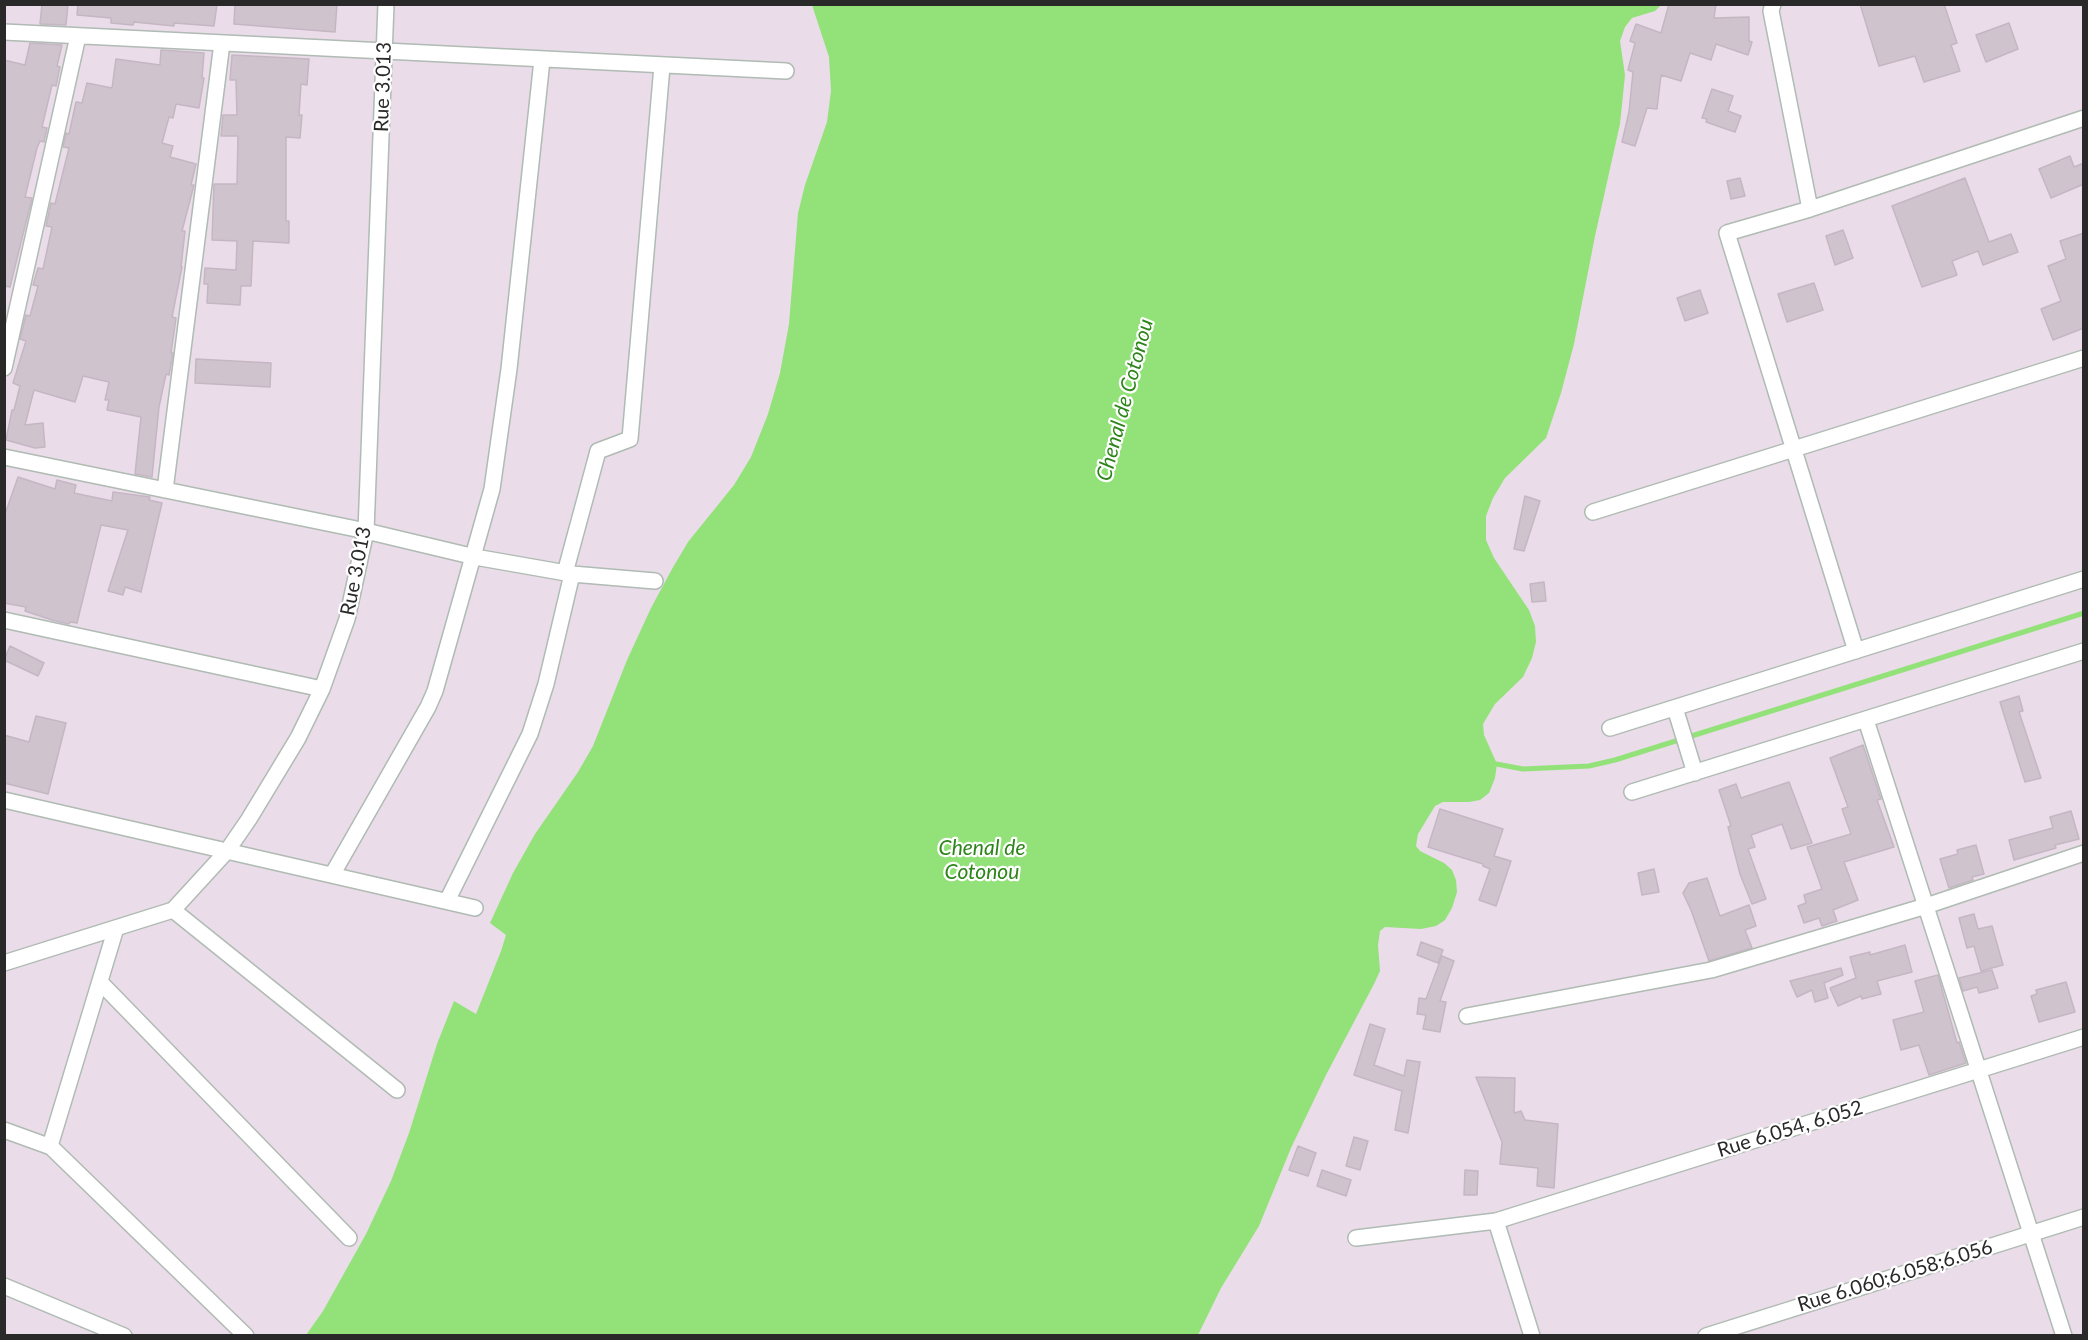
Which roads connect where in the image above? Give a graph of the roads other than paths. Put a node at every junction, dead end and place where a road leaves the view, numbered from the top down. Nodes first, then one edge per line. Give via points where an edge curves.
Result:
1 (386, 4) edge
2 (1773, 4) edge
3 (4, 32) edge
4 (78, 36) junction
5 (222, 43) junction
6 (384, 51) junction
7 (542, 60) junction
8 (662, 66) junction
9 (786, 72) dead end
10 (2084, 118) edge
11 (1810, 209) junction
12 (2084, 358) edge
13 (4, 368) edge
14 (1794, 449) junction
15 (4, 457) edge
16 (165, 490) junction
17 (1593, 512) dead end
18 (366, 531) junction
19 (474, 557) junction
20 (568, 574) junction
21 (2084, 579) edge
22 (655, 582) dead end
23 (4, 620) edge
24 (1856, 651) junction
25 (2084, 651) edge
26 (322, 689) junction
27 (1675, 708) junction
28 (1866, 720) junction
29 (1610, 728) dead end
30 (1695, 773) junction
31 (1632, 792) dead end
32 (4, 800) edge
33 (227, 850) junction
34 (2084, 853) edge
35 (332, 875) junction
36 (447, 901) junction
37 (1926, 906) junction
38 (476, 908) dead end
39 (173, 910) junction
40 (116, 928) junction
41 (4, 963) edge
42 (100, 982) junction
43 (1467, 1016) dead end
44 (2084, 1037) edge
45 (1979, 1070) junction
46 (397, 1090) dead end
47 (4, 1130) edge
48 (50, 1146) junction
49 (2084, 1217) edge
50 (1496, 1221) junction
51 (2031, 1233) junction
52 (348, 1238) dead end
53 (1356, 1238) dead end
54 (4, 1286) edge
55 (124, 1335) edge
56 (246, 1335) edge
57 (1532, 1335) edge
58 (1706, 1335) edge
59 (2064, 1335) edge

1 - 6 street, Rue 3.013
2 - 11 street via 1771,11
3 - 4 street
4 - 5 street
4 - 13 street
5 - 6 street
5 - 16 street
6 - 7 street
6 - 18 street, Rue 3.013
7 - 8 street
7 - 19 street via 509,369 492,489
8 - 9 street
8 - 20 street via 630,439 598,451
10 - 11 street
11 - 14 street via 1726,233
12 - 14 street
14 - 17 street
14 - 24 street
15 - 16 street
16 - 18 street
18 - 19 street
18 - 26 street, Rue 3.013 via 347,618
19 - 20 street
19 - 35 street via 431,699
20 - 22 street
20 - 36 street via 546,684 530,734
21 - 24 street
23 - 26 street
24 - 27 street
25 - 28 street
26 - 33 street, Rue 3.013 via 298,738
27 - 29 street
27 - 30 street
28 - 30 street
28 - 37 street
30 - 31 street
32 - 33 street
33 - 35 street
33 - 39 street, Rue 3.013
34 - 37 street
35 - 36 street
36 - 38 street
37 - 43 street via 1688,976
37 - 45 street
39 - 40 street
39 - 46 street
40 - 41 street
40 - 42 street
42 - 48 street
42 - 52 street
44 - 45 street, Rue 6.054, 6.052
45 - 50 street, Rue 6.054, 6.052
45 - 51 street
47 - 48 street
48 - 56 street
49 - 51 street, Rue 6.060;6.058;6.056
50 - 53 street, Rue 6.054, 6.052
50 - 57 street
51 - 58 street, Rue 6.060;6.058;6.056
51 - 59 street
54 - 55 street

